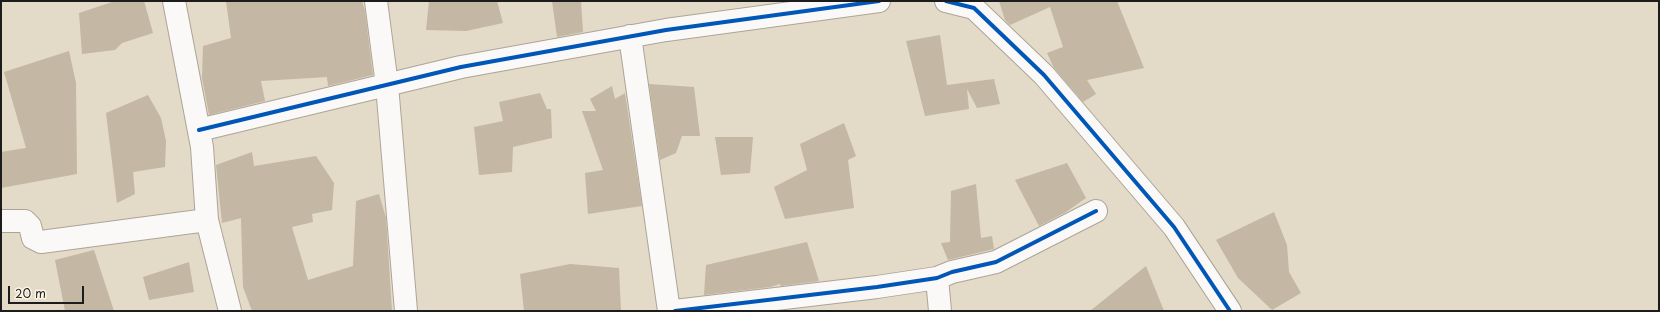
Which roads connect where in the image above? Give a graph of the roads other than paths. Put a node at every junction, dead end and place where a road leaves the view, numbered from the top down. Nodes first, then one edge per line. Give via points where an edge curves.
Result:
1 (174, 1) edge
2 (376, 1) edge
3 (879, 1) edge
4 (946, 1) edge
5 (630, 36) junction
6 (386, 85) junction
7 (199, 130) junction
8 (1096, 211) dead end
9 (207, 220) junction
10 (1, 221) edge
11 (937, 278) junction
12 (230, 311) edge
13 (406, 311) edge
14 (669, 311) edge
15 (674, 311) edge
16 (940, 311) edge
17 (1230, 311) edge

1 - 7 street
2 - 6 street
3 - 5 street
4 - 17 street via 974,8 1044,75 1174,227
5 - 6 street via 461,67
5 - 14 street
6 - 7 street
6 - 13 street
7 - 9 street
8 - 11 street via 996,262
9 - 10 street via 41,242 33,238 30,226 25,221
9 - 12 street
11 - 15 street
11 - 16 street

